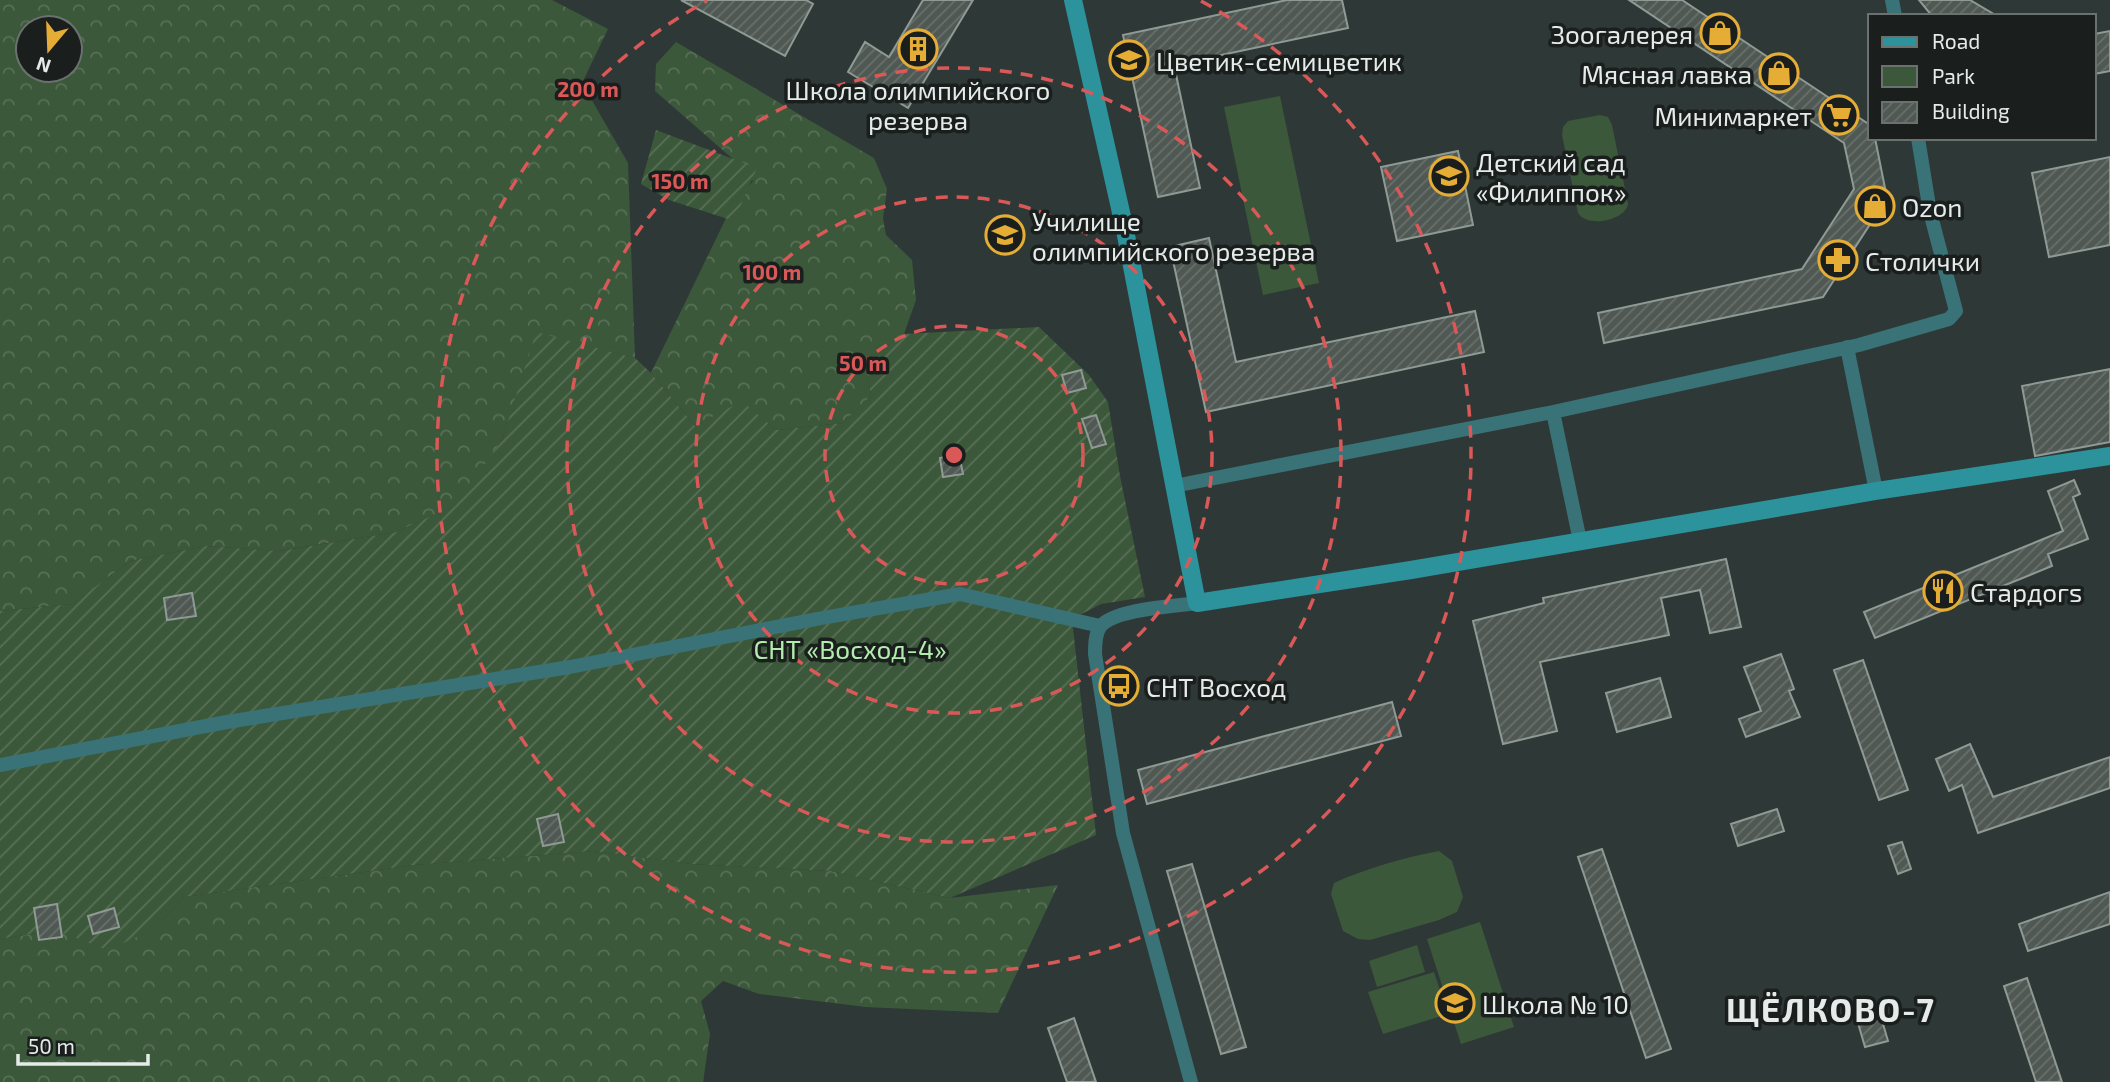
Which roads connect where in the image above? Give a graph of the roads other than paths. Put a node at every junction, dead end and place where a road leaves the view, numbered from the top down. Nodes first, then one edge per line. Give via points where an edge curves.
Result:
1 (1073, 0) edge
2 (1918, 140) edge
3 (1847, 347) junction
4 (1553, 412) junction
5 (2110, 456) edge
6 (1174, 486) junction
7 (1876, 491) junction
8 (1580, 541) junction
9 (1197, 603) junction
10 (1100, 626) junction
11 (0, 765) edge
12 (1191, 1082) edge

1 - 6 street via 1125,230
2 - 3 street via 1930,212 1956,311 1949,319
3 - 4 street
3 - 7 street
4 - 6 street
4 - 8 street
5 - 7 street
6 - 9 street
7 - 8 street
8 - 9 street
9 - 10 street via 1127,614
10 - 11 street via 960,594
10 - 12 street via 1095,654 1123,833

